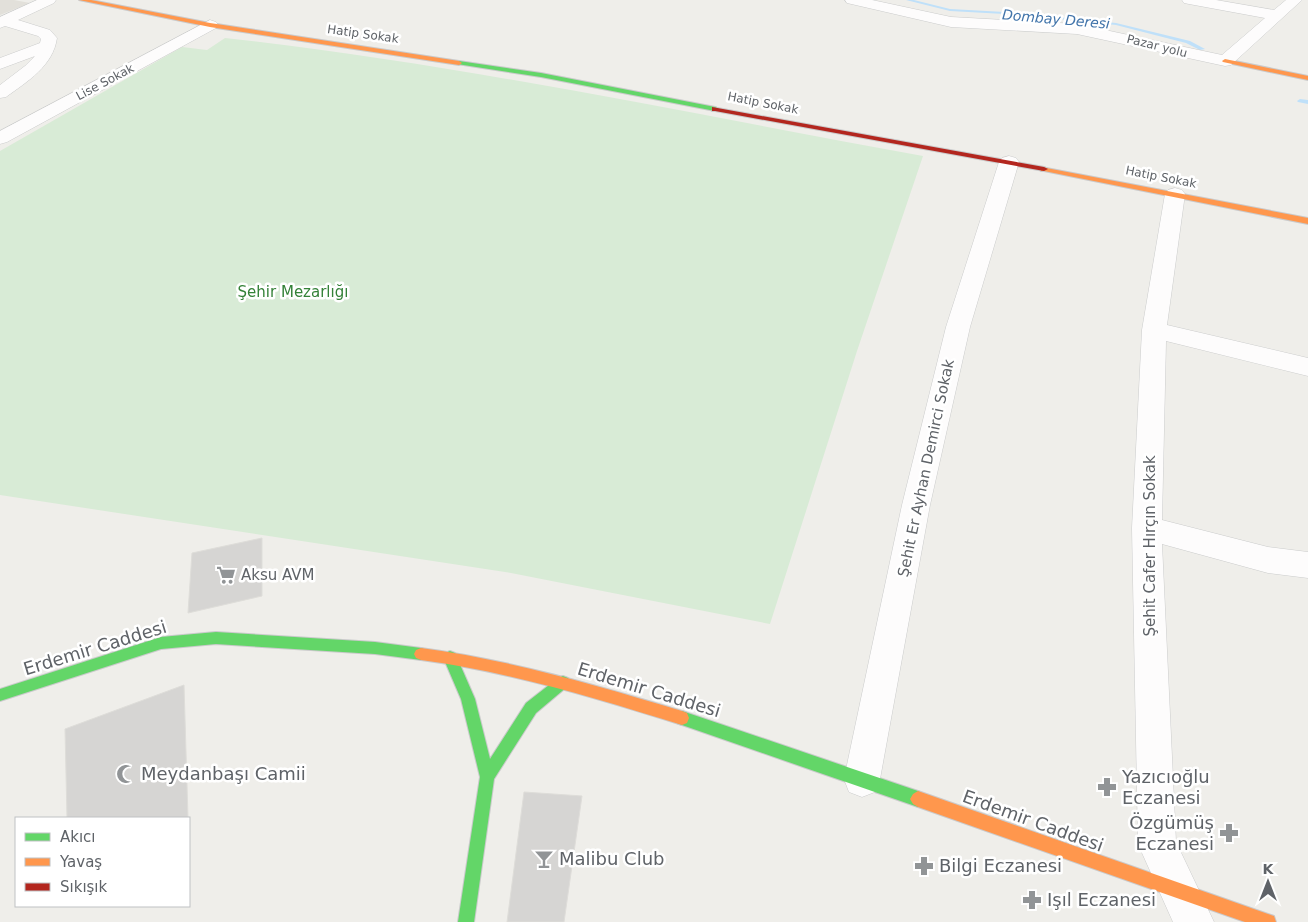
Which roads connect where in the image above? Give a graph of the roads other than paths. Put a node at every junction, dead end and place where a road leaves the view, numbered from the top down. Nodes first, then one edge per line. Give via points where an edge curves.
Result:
1 (49, 0) edge
2 (82, 0) edge
3 (852, 0) edge
4 (1189, 0) edge
5 (1295, 0) edge
6 (1278, 15) junction
7 (2, 22) edge
8 (210, 25) junction
9 (49, 45) junction
10 (1225, 61) junction
11 (0, 64) edge
12 (1308, 78) edge
13 (0, 93) edge
14 (0, 138) edge
15 (1009, 162) junction
16 (1175, 194) junction
17 (1308, 221) edge
18 (1154, 330) junction
19 (1308, 367) edge
20 (1147, 528) junction
21 (1308, 565) edge
22 (450, 657) junction
23 (563, 682) junction
24 (0, 695) edge
25 (487, 777) junction
26 (862, 779) junction
27 (1188, 907) edge
28 (466, 922) edge
29 (1268, 922) edge

1 - 7 street
2 - 8 street, Hatip Sokak
3 - 10 street, Pazar yolu via 951,22 1077,28
4 - 6 street
5 - 6 street
6 - 10 street
7 - 9 street via 44,33 49,38
8 - 14 street, Lise Sokak
8 - 15 street, Hatip Sokak via 541,76
9 - 11 street
9 - 13 street via 41,59 22,78
10 - 12 street
15 - 16 street, Hatip Sokak
15 - 26 street, Şehit Er Ayhan Demirci Sokak via 958,326 916,505
16 - 17 street, Hatip Sokak
16 - 18 street, Şehit Cafer Hırçın Sokak
18 - 19 street
18 - 20 street, Şehit Cafer Hırçın Sokak
20 - 21 street via 1268,560
20 - 27 street, Şehit Cafer Hırçın Sokak via 1157,844
22 - 23 street, Erdemir Caddesi
22 - 24 street, Erdemir Caddesi via 375,648 216,638 161,643
22 - 25 street via 468,699
23 - 25 street via 530,708
23 - 26 street, Erdemir Caddesi via 716,729
25 - 28 street
26 - 27 street, Erdemir Caddesi
27 - 29 street, Erdemir Caddesi

